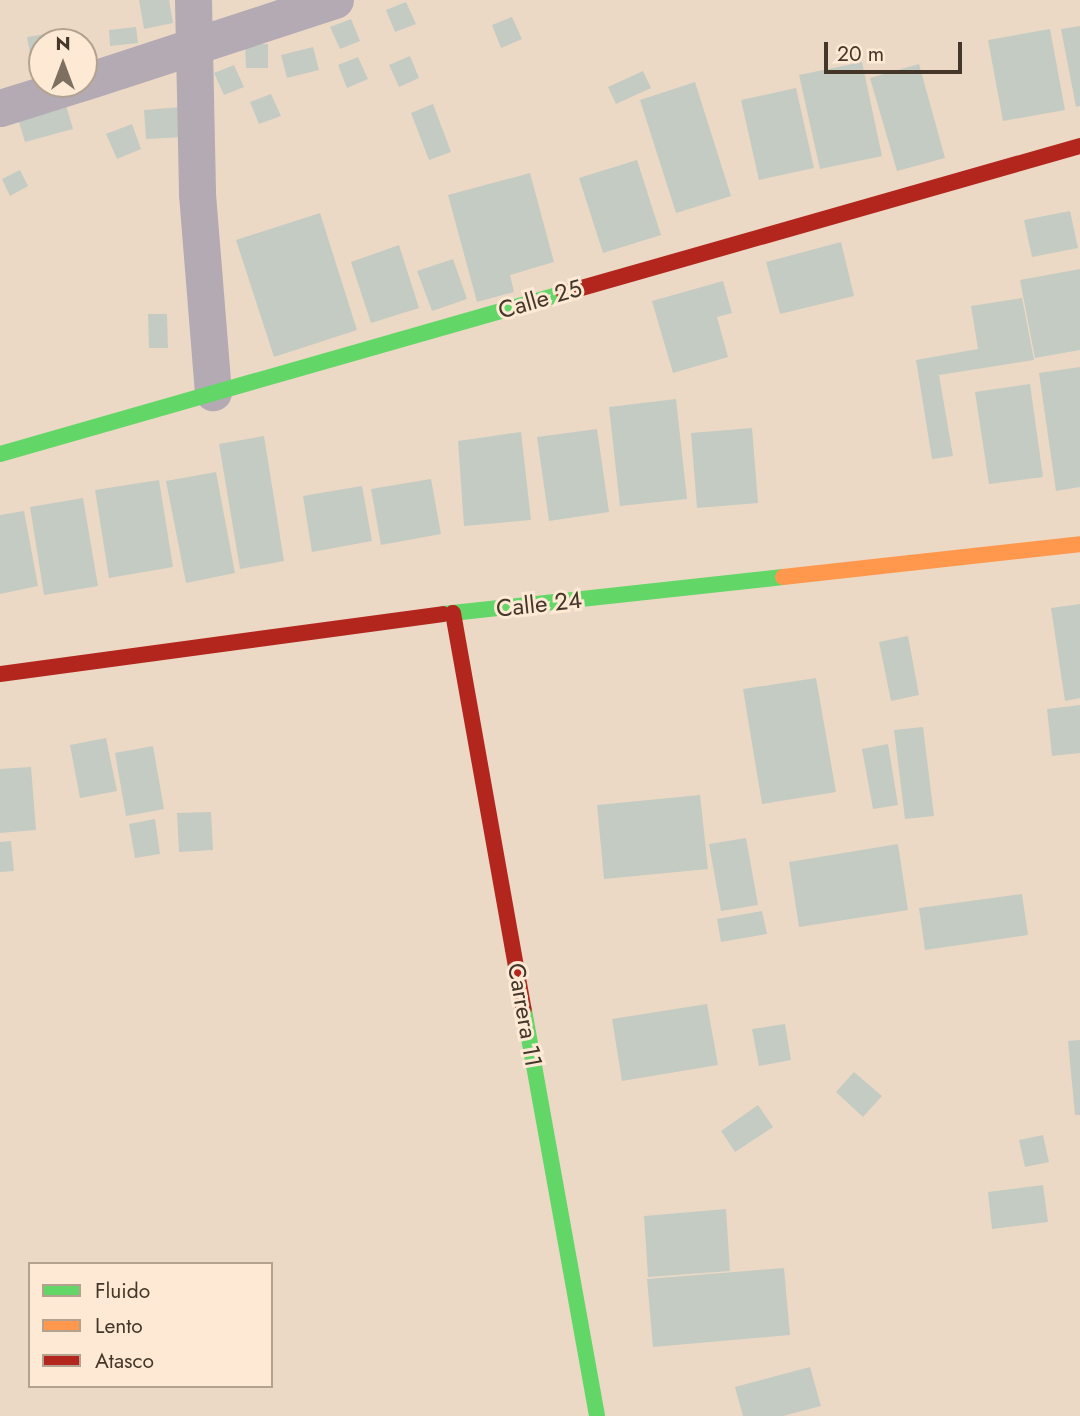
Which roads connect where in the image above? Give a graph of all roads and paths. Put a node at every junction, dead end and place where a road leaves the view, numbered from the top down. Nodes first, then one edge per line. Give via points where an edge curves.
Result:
1 (193, 0) edge
2 (335, 0) edge
3 (194, 48) junction
4 (98, 78) edge
5 (32, 98) edge
6 (0, 108) edge
7 (1080, 146) edge
8 (213, 392) junction
9 (0, 454) edge
10 (1080, 544) edge
11 (453, 613) junction
12 (0, 674) edge
13 (597, 1416) edge

1 - 3 street
2 - 3 street
3 - 4 street
3 - 8 street via 197,194
5 - 6 street
7 - 8 street, Calle 25
8 - 9 street, Calle 25
10 - 11 street, Calle 24
11 - 12 street, Calle 24
11 - 13 street, Carrera 11

